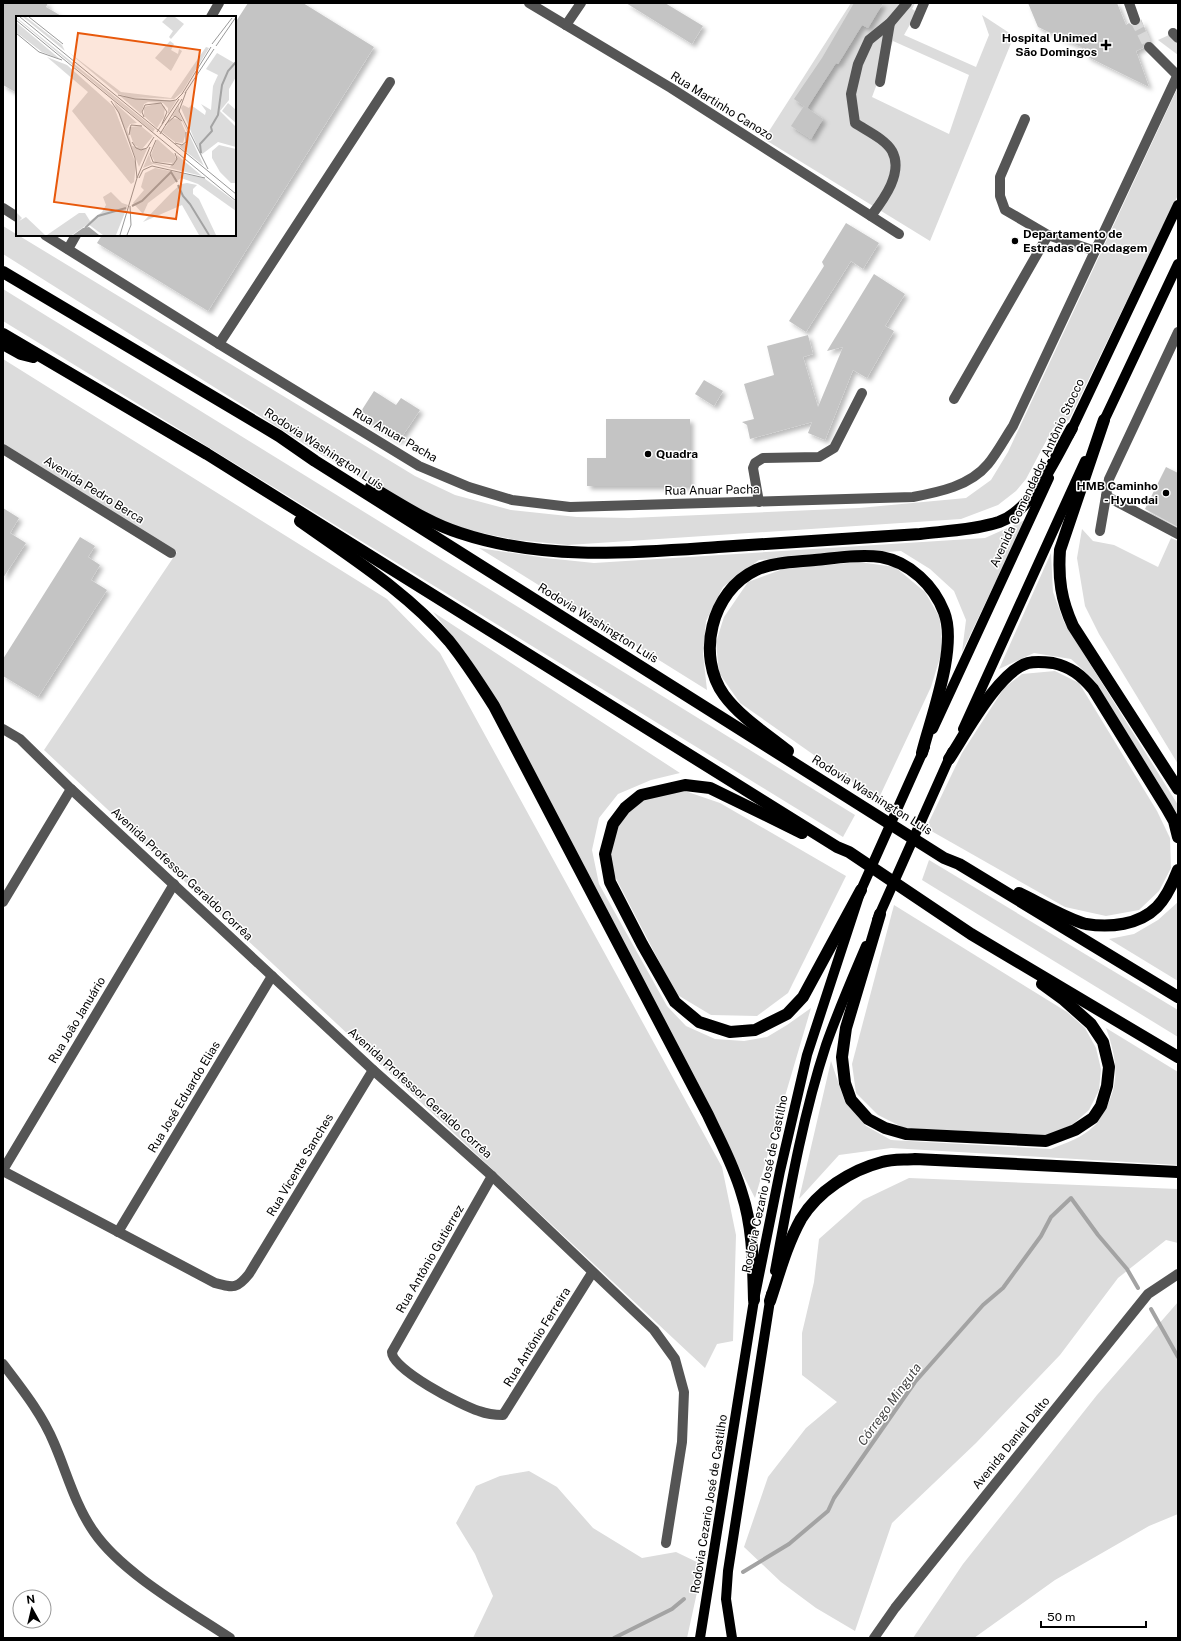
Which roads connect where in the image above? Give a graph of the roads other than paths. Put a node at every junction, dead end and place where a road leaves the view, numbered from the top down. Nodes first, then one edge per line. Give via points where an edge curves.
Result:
1 (219, 3) edge
2 (581, 3) edge
3 (907, 3) edge
4 (924, 3) edge
5 (1129, 3) edge
6 (532, 4) edge
7 (212, 16) edge
8 (1135, 20) tunnel mouth
9 (890, 23) junction
10 (915, 24) dead end
11 (566, 25) junction
12 (1149, 47) tunnel mouth
13 (1178, 74) edge
14 (390, 82) dead end
15 (880, 82) dead end
16 (1025, 119) dead end
17 (1178, 205) edge
18 (3, 208) edge
19 (16, 216) edge
20 (871, 216) junction
21 (899, 234) dead end
22 (1048, 234) junction
23 (47, 236) edge
24 (75, 236) edge
25 (68, 249) junction
26 (1095, 251) junction
27 (3, 262) edge
28 (1178, 264) edge
29 (3, 272) edge
30 (78, 316) junction
31 (1178, 332) edge
32 (3, 334) edge
33 (3, 344) edge
34 (218, 344) junction
35 (48, 361) junction
36 (862, 393) dead end
37 (954, 399) dead end
38 (1104, 420) junction
39 (1072, 428) junction
40 (279, 436) junction
41 (3, 449) edge
42 (207, 454) junction
43 (1106, 496) junction
44 (759, 502) junction
45 (1100, 531) dead end
46 (1178, 534) edge
47 (170, 553) dead end
48 (3, 729) edge
49 (922, 753) junction
50 (949, 759) junction
51 (825, 782) junction
52 (71, 789) junction
53 (1178, 789) edge
54 (1178, 837) edge
55 (837, 847) junction
56 (959, 864) junction
57 (1178, 870) edge
58 (174, 884) junction
59 (860, 890) junction
60 (3, 902) edge
61 (880, 914) junction
62 (971, 934) junction
63 (272, 976) junction
64 (1178, 998) edge
65 (1178, 1057) edge
66 (373, 1070) junction
67 (3, 1170) edge
68 (1178, 1172) edge
69 (492, 1176) junction
70 (118, 1232) junction
71 (592, 1273) junction
72 (1178, 1274) edge
73 (754, 1300) junction
74 (770, 1301) junction
75 (3, 1364) edge
76 (503, 1415) joint
77 (666, 1543) dead end
78 (230, 1638) edge
79 (700, 1638) edge
80 (732, 1638) edge
81 (874, 1638) edge

1 - 7 street
2 - 11 street
3 - 9 street
4 - 10 street
5 - 8 street
6 - 11 street, Rua Martinho Canozo
9 - 15 street
9 - 20 street via 869,40 858,64 851,94 855,123 883,142 892,151 895,160 896,167 887,193
11 - 20 street, Rua Martinho Canozo via 671,88
12 - 13 street
13 - 26 street, Rua Anuar Pacha
14 - 34 street
16 - 22 street via 1000,177 1000,196 1005,210
17 - 39 main road, Avenida Comendador Antônio Stocco
18 - 19 street
20 - 21 street, Rua Martinho Canozo
22 - 26 street
22 - 37 street
23 - 25 street, Rua Anuar Pacha
24 - 25 street
25 - 34 street, Rua Anuar Pacha
26 - 44 street, Rua Anuar Pacha via 1013,426 987,466 969,480 946,490 913,497
27 - 30 highway
28 - 38 main road
29 - 30 highway, Rodovia Washington Luís
30 - 40 highway, Rodovia Washington Luís
31 - 43 street via 1112,473
32 - 35 highway
33 - 35 highway via 21,354
34 - 44 street, Rua Anuar Pacha via 422,468 469,487 512,500 570,507
35 - 42 highway
36 - 44 street via 834,448 827,454 819,457 763,458 755,463 753,468
38 - 50 main road
38 - 53 highway via 1060,550 1060,589 1073,626
39 - 40 highway via 1036,490 1021,509 999,522 920,534 627,554 540,550 496,543 458,532 428,519
39 - 49 main road, Avenida Comendador Antônio Stocco
40 - 51 highway, Rodovia Washington Luís
41 - 47 street, Avenida Pedro Berca
42 - 55 highway
42 - 73 highway via 403,597 449,641 494,706 708,1115 733,1168 743,1195 750,1230
43 - 45 street
43 - 46 street
48 - 52 street, Avenida Professor Geraldo Corrêa via 20,739
49 - 51 highway via 947,656 949,634 945,613 936,595 922,578 903,564 882,557 860,556 776,564 755,571 742,580 719,608 712,630 710,664 724,694 733,706
49 - 59 main road, Rodovia Cezario José de Castilho
50 - 54 highway via 996,687 1013,671 1028,663 1044,662 1066,666 1082,676 1093,689 1166,807 1174,821
50 - 61 main road
51 - 56 highway, Rodovia Washington Luís via 944,858
52 - 58 street, Avenida Professor Geraldo Corrêa
52 - 60 street
55 - 59 highway via 710,788 685,785 641,795 625,808 613,824 606,854 610,882 675,1002 699,1022 730,1032 755,1030 772,1023 787,1014 804,997
55 - 62 highway via 849,852
56 - 57 highway via 1085,924 1109,926 1135,922 1157,907 1170,889
56 - 64 highway, Rodovia Washington Luís
58 - 63 street, Avenida Professor Geraldo Corrêa
58 - 67 street, Rua João Januário
59 - 73 main road, Rodovia Cezario José de Castilho via 807,1055
61 - 62 highway via 846,1028 842,1057 845,1083 852,1100 868,1119 885,1128 906,1134 978,1139 1046,1141 1075,1130 1093,1118 1101,1106 1108,1086 1109,1067 1103,1042 1091,1024 1064,1000
61 - 74 main road via 842,1000 826,1047 791,1185
62 - 65 highway
63 - 66 street, Avenida Professor Geraldo Corrêa
63 - 70 street, Rua José Eduardo Elias
66 - 69 street, Avenida Professor Geraldo Corrêa
66 - 70 street, Rua Vicente Sanches via 249,1274 240,1284 232,1287 215,1283
67 - 70 street
68 - 74 highway via 915,1159 882,1161 851,1174 823,1193 802,1218 792,1237
69 - 71 street, Avenida Professor Geraldo Corrêa via 584,1262
69 - 76 street, Rua Antônio Gutierrez via 392,1354 393,1359 406,1371 450,1397 477,1411
71 - 76 street, Rua Antônio Ferreira
71 - 77 street, Avenida Professor Geraldo Corrêa via 654,1330 675,1359 684,1392 682,1442
72 - 81 street, Avenida Daniel Dalto via 1148,1294 895,1608
73 - 79 main road, Rodovia Cezario José de Castilho
74 - 80 main road via 728,1570 726,1599
75 - 78 street via 42,1418 77,1501 94,1532 122,1563

